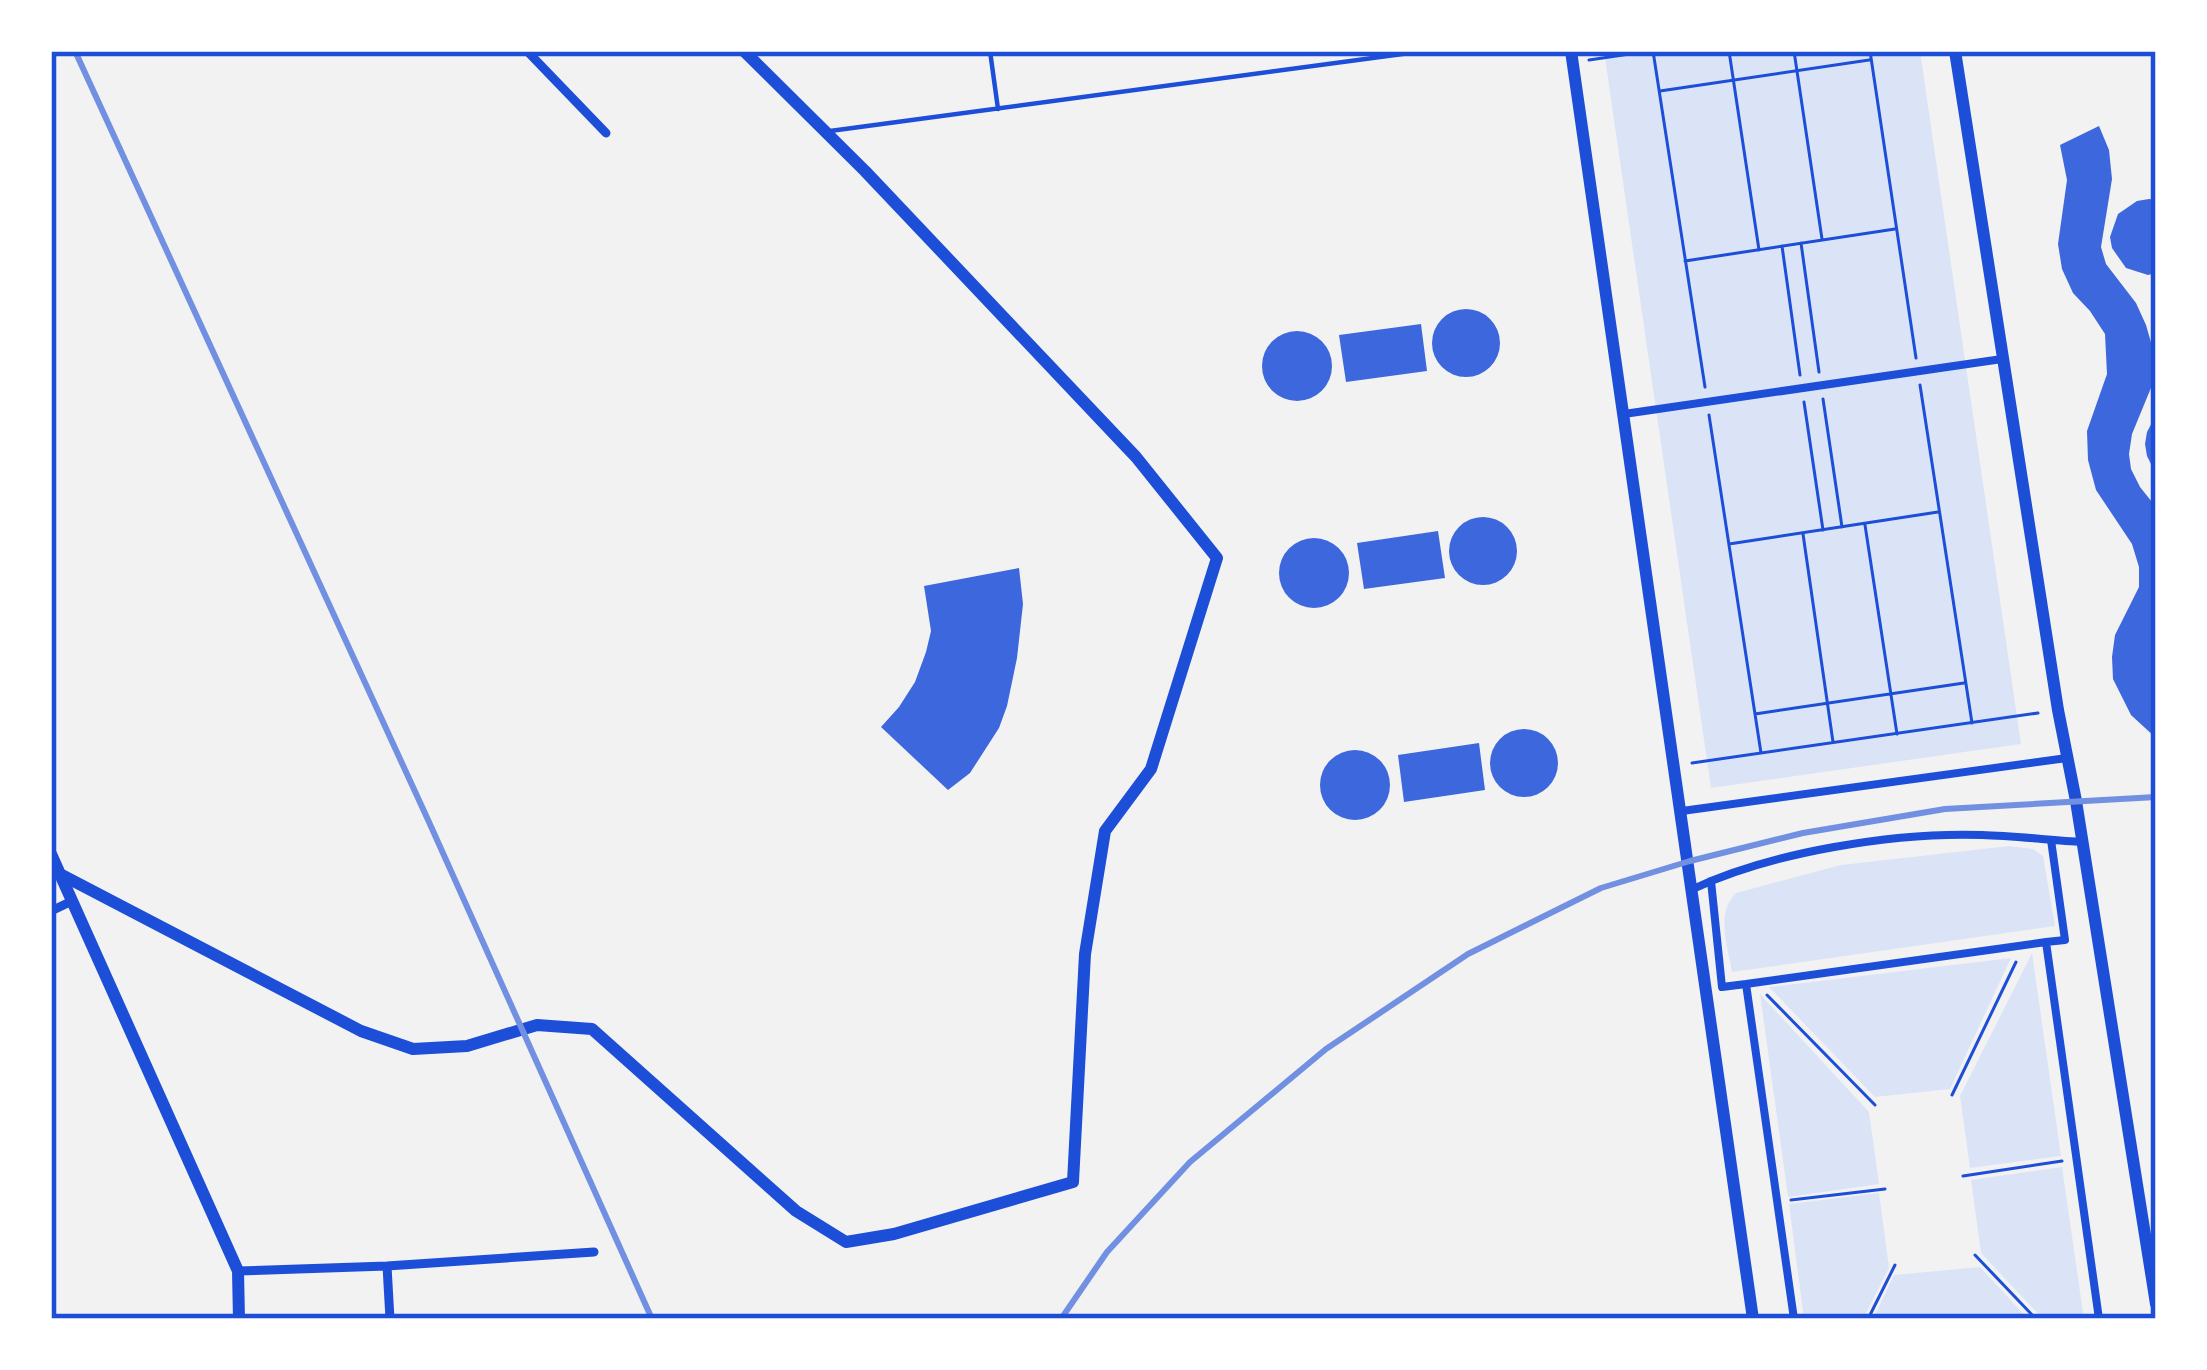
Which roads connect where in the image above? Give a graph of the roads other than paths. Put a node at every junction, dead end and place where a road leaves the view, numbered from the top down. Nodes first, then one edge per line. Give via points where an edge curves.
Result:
1 (527, 51) edge
2 (744, 51) edge
3 (990, 51) edge
4 (1425, 51) edge
5 (1955, 51) edge
6 (1572, 57) edge
7 (998, 109) junction
8 (825, 132) junction
9 (606, 133) dead end
10 (2003, 358) junction
11 (1624, 415) junction
12 (2067, 758) junction
13 (1682, 811) junction
14 (2051, 840) junction
15 (2083, 842) junction
16 (51, 854) edge
17 (60, 874) junction
18 (1711, 881) junction
19 (1694, 890) junction
20 (72, 901) junction
21 (51, 911) edge
22 (2046, 942) junction
23 (1750, 984) junction
24 (594, 1252) dead end
25 (387, 1266) junction
26 (238, 1271) junction
27 (2156, 1304) edge
28 (239, 1319) edge
29 (390, 1319) edge
30 (1754, 1319) edge
31 (1794, 1319) edge
32 (2099, 1319) edge

1 - 9 street
2 - 8 street
3 - 7 lane
4 - 7 lane
5 - 10 street
6 - 11 street
7 - 8 lane
8 - 17 street via 1136,457 1217,558 1150,769 1105,831 1085,954 1072,1182 845,1242 796,1211 592,1029 537,1024 467,1046 413,1049 361,1031
10 - 11 street
10 - 12 street
11 - 13 street
12 - 13 street
12 - 15 street
13 - 19 street
14 - 15 street
14 - 18 street via 1903,839 1822,850
14 - 22 street via 2065,940
15 - 27 street
16 - 17 street
17 - 20 street
18 - 19 street
18 - 23 street via 1722,987
19 - 30 street
20 - 21 street
20 - 26 street
22 - 23 street
22 - 32 street
23 - 31 street
24 - 25 street
25 - 26 street
25 - 29 street
26 - 28 street

